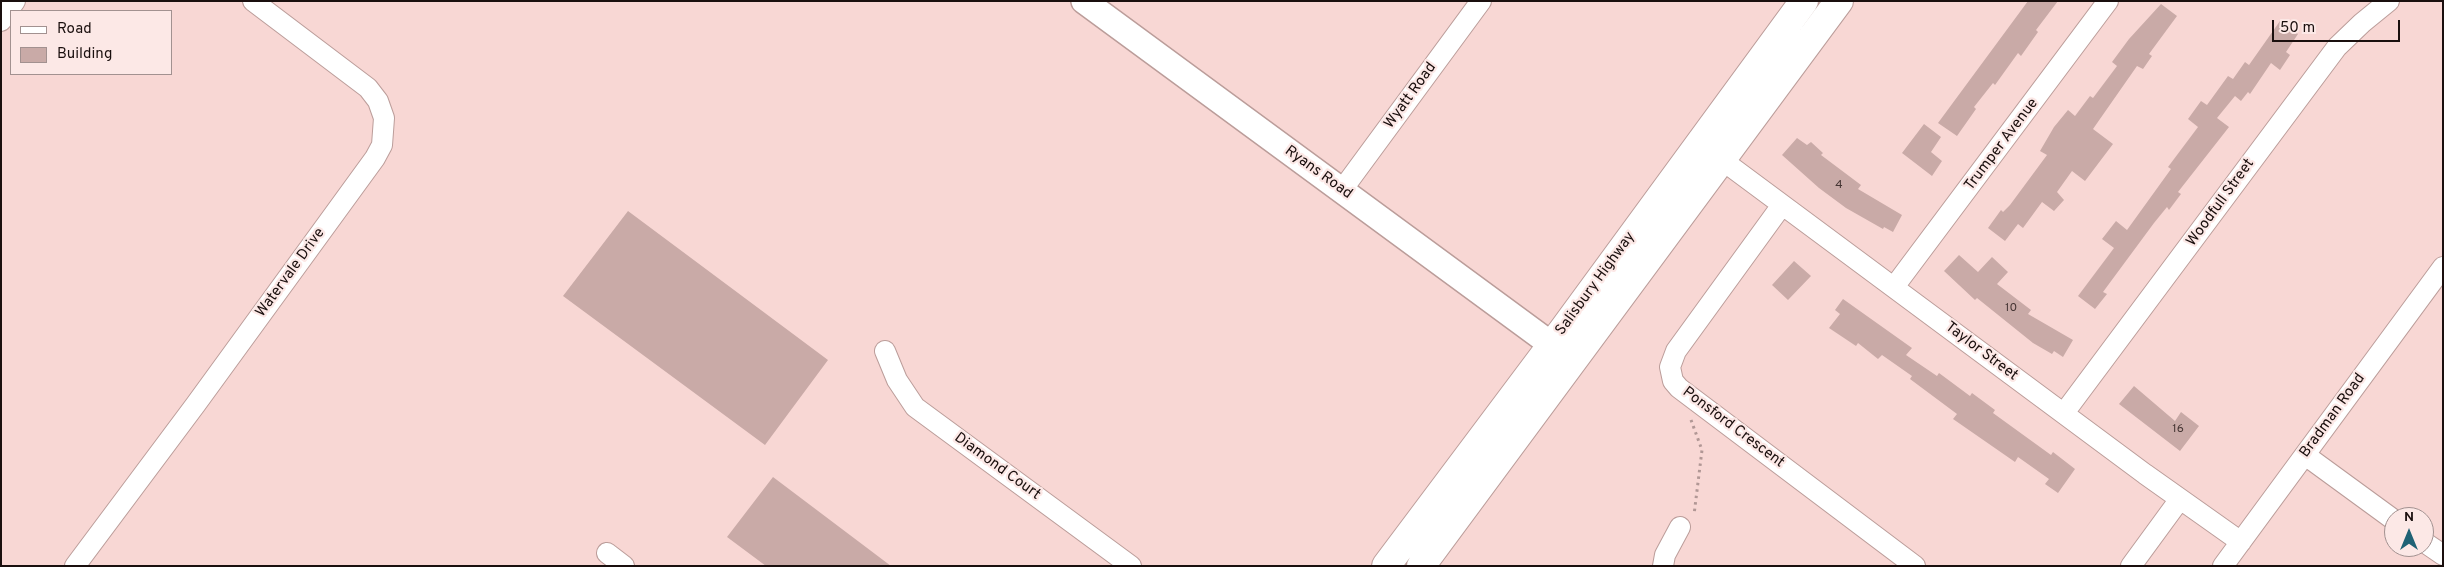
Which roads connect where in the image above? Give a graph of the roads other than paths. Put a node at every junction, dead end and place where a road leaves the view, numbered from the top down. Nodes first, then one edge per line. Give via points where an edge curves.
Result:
1 (16, 1) edge
2 (253, 1) edge
3 (1084, 1) edge
4 (1480, 1) edge
5 (1804, 1) edge
6 (1839, 1) edge
7 (2108, 1) edge
8 (2389, 1) edge
9 (1, 21) edge
10 (1699, 145) junction
11 (1722, 160) junction
12 (1342, 190) junction
13 (1782, 205) junction
14 (2443, 267) edge
15 (1894, 287) junction
16 (1552, 345) junction
17 (885, 351) dead end
18 (1573, 362) junction
19 (2064, 413) junction
20 (2305, 455) junction
21 (2180, 499) junction
22 (2384, 513) edge
23 (1687, 522) road end
24 (2241, 542) junction
25 (607, 554) dead end
26 (75, 566) edge
27 (624, 566) edge
28 (1131, 566) edge
29 (1386, 566) edge
30 (1421, 566) edge
31 (1663, 566) edge
32 (1915, 566) edge
33 (2132, 566) edge
34 (2223, 566) edge

1 - 9 street
2 - 26 street, Watervale Drive via 368,88 378,101 384,118 382,145
3 - 12 street, Ryans Road
4 - 12 street, Wyatt Road
5 - 10 main road, Salisbury Highway
6 - 11 main road, Salisbury Highway
7 - 15 street, Trumper Avenue
8 - 19 street, Woodfull Street via 2338,47
10 - 11 main road
10 - 16 main road, Salisbury Highway
11 - 13 street, Taylor Street
11 - 18 main road, Salisbury Highway
12 - 16 street, Ryans Road
13 - 15 street, Taylor Street
13 - 32 street, Ponsford Crescent via 1671,359 1674,381 1679,388
14 - 20 street, Bradman Road
15 - 19 street, Taylor Street
16 - 18 main road
16 - 29 main road, Salisbury Highway
17 - 28 street, Diamond Court via 897,380 915,407
18 - 30 main road, Salisbury Highway
19 - 21 street, Taylor Street
20 - 22 street
20 - 24 street, Bradman Road
21 - 24 street, Taylor Street
21 - 33 street
23 - 31 street via 1667,550
24 - 34 street, Bradman Road
25 - 27 street

